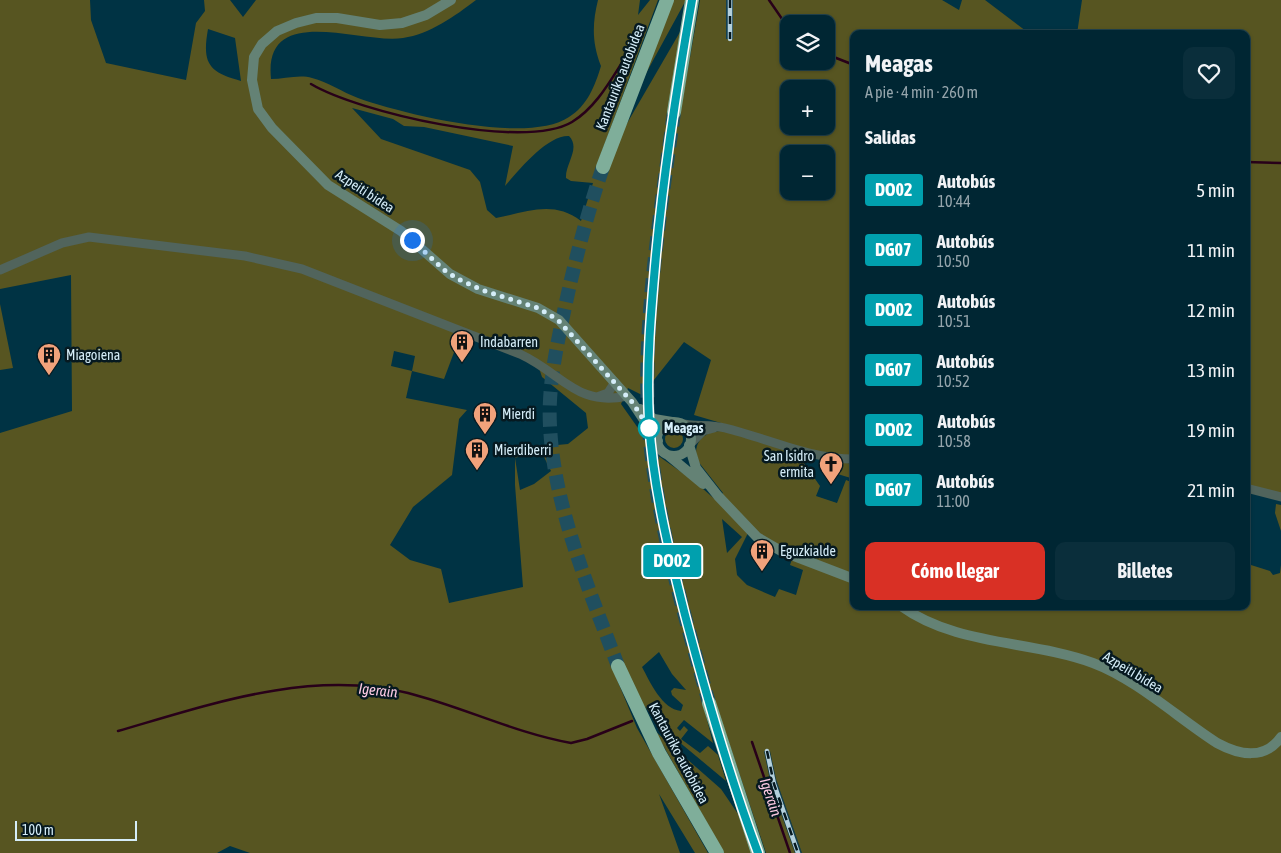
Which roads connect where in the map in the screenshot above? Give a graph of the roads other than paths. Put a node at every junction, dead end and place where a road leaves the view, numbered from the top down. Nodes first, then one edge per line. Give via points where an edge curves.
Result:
1 (451, 0) edge
2 (667, 0) edge
3 (692, 0) edge
4 (674, 112) tunnel mouth
5 (603, 167) tunnel mouth
6 (0, 270) edge
7 (615, 382) junction
8 (590, 397) junction
9 (630, 400) junction
10 (676, 423) junction
11 (722, 427) junction
12 (658, 441) junction
13 (690, 444) junction
14 (666, 454) junction
15 (850, 458) edge
16 (1250, 489) edge
17 (718, 496) junction
18 (1281, 497) edge
19 (850, 577) edge
20 (906, 610) edge
21 (618, 666) tunnel mouth
22 (709, 703) tunnel mouth
23 (1281, 737) edge
24 (717, 853) edge
25 (758, 853) edge

1 - 7 main road, Azpeiti bidea via 426,15 402,23 316,18 277,31 262,44 254,57 252,80 258,109 272,128 334,190 401,231 453,276 552,316 567,328
2 - 5 highway, Kantauriko autobidea
3 - 4 highway
6 - 8 street via 62,243 94,237 268,260 302,269 520,354 542,364
7 - 8 street via 606,394
7 - 9 main road, Azpeiti bidea
8 - 9 street
9 - 10 main road, Azpeiti bidea via 654,419
9 - 12 main road, Azpeiti bidea
10 - 11 street
10 - 12 main road via 662,428
10 - 13 main road via 689,431
11 - 13 street via 705,430
11 - 15 street via 803,450
12 - 14 main road
13 - 14 main road via 681,454
13 - 17 main road via 694,464
14 - 17 main road
16 - 18 street
17 - 19 main road via 749,530 769,545
20 - 23 main road, Azpeiti bidea via 946,629 1072,656 1103,667 1232,751 1260,752
21 - 24 highway, Kantauriko autobidea via 651,738
22 - 25 highway

